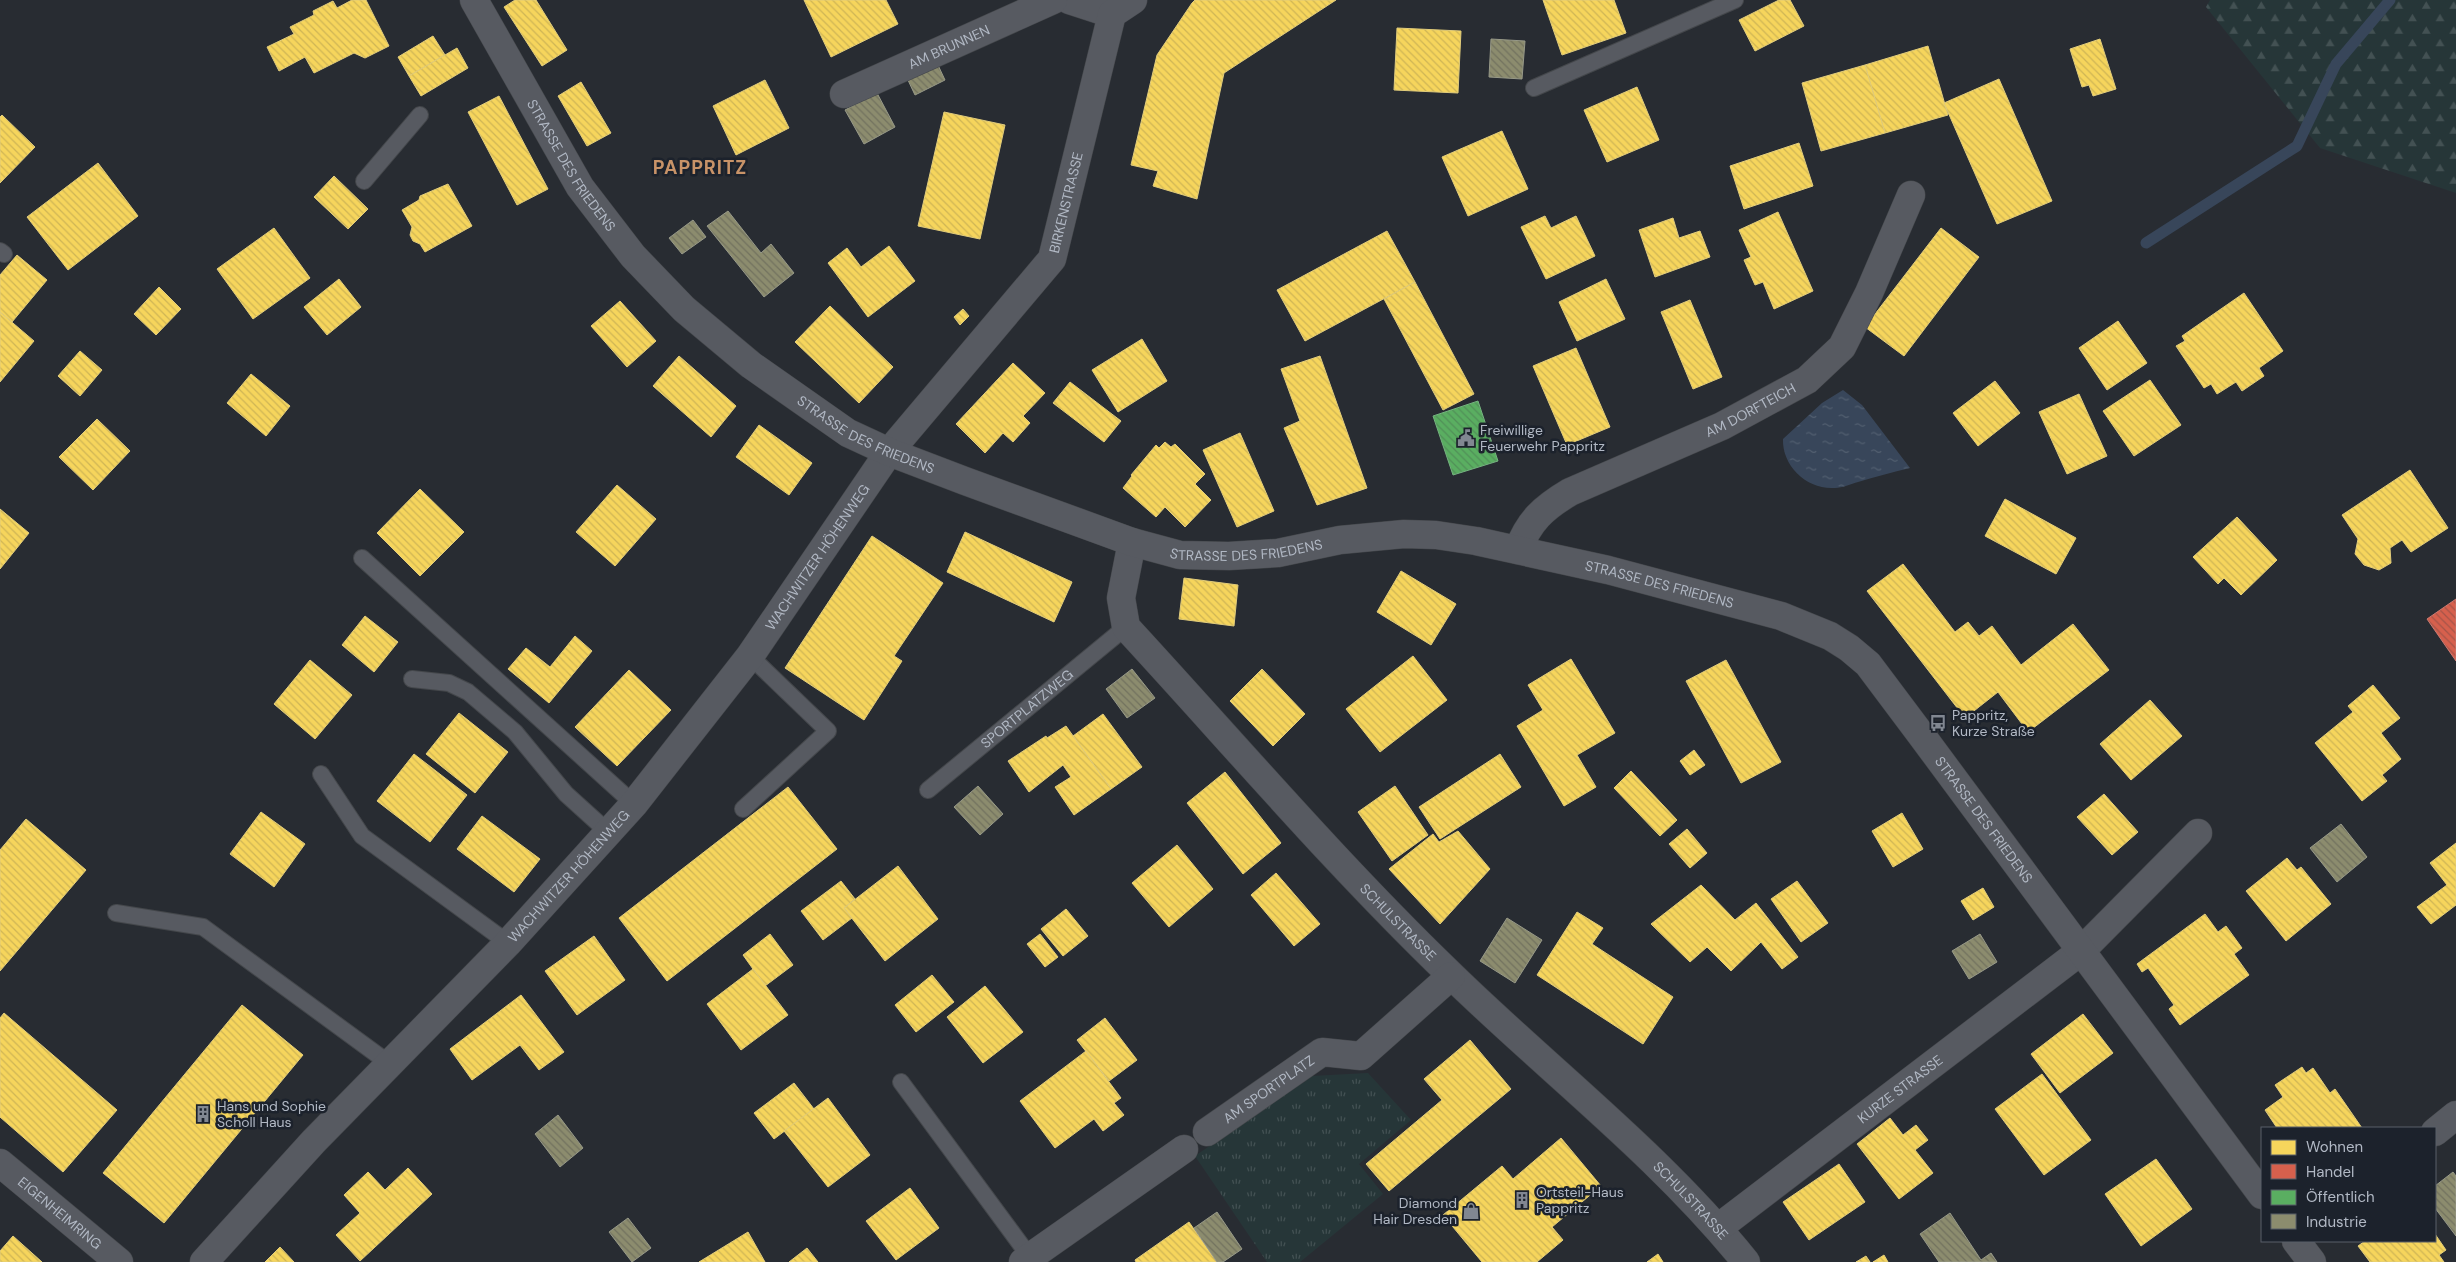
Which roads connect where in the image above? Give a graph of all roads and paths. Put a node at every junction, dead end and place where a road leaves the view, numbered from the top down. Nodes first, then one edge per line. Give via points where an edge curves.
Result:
1 (474, 0) edge
2 (1054, 0) edge
3 (1069, 0) edge
4 (1735, 0) edge
5 (1123, 7) edge
6 (1534, 88) dead end
7 (844, 94) dead end
8 (420, 115) dead end
9 (364, 181) dead end
10 (1911, 196) dead end
11 (889, 452) junction
12 (1132, 542) junction
13 (1518, 550) junction
14 (362, 558) dead end
15 (1126, 627) junction
16 (750, 656) junction
17 (412, 679) dead end
18 (321, 774) dead end
19 (928, 790) dead end
20 (634, 804) junction
21 (743, 809) dead end
22 (608, 832) junction
23 (2198, 833) dead end
24 (116, 913) dead end
25 (508, 944) junction
26 (2081, 951) junction
27 (1451, 976) junction
28 (390, 1064) junction
29 (901, 1082) dead end
30 (2456, 1115) edge
31 (2436, 1131) edge
32 (1207, 1132) dead end
33 (1184, 1149) dead end
34 (0, 1163) edge
35 (2261, 1194) edge
36 (1718, 1228) junction
37 (1026, 1259) edge
38 (118, 1262) edge
39 (204, 1262) edge
40 (1746, 1262) edge

1 - 11 street, STRASSE DES FRIEDENS via 580,187 632,256 684,309 751,365 848,433
2 - 7 street, AM BRUNNEN
3 - 5 street
4 - 6 lane
5 - 11 street, BIRKENSTRASSE via 1052,259
8 - 9 lane
10 - 13 street, AM DORFTEICH via 1842,347 1807,380 1722,426 1570,492 1548,505 1526,529
11 - 12 street, STRASSE DES FRIEDENS
11 - 16 street, WACHWITZER HÖHENWEG
12 - 13 street, STRASSE DES FRIEDENS via 1180,555 1229,556 1404,534 1436,535
12 - 15 street via 1121,598
13 - 26 street, STRASSE DES FRIEDENS via 1608,570 1781,616 1830,636 1849,648 1868,664
14 - 20 lane
15 - 19 lane, SPORTPLATZWEG
15 - 27 street, SCHULSTRASSE via 1384,910
16 - 20 street, WACHWITZER HÖHENWEG
16 - 21 lane via 828,731
17 - 22 lane via 449,683 468,692 520,737 566,794
18 - 25 lane via 362,836
20 - 22 street, WACHWITZER HÖHENWEG
22 - 25 street, WACHWITZER HÖHENWEG
23 - 26 street
24 - 28 lane via 203,927
25 - 28 street, WACHWITZER HÖHENWEG
26 - 35 street, STRASSE DES FRIEDENS
26 - 36 street, KURZE STRASSE
27 - 32 street, AM SPORTPLATZ via 1361,1056 1322,1052
27 - 36 street, SCHULSTRASSE via 1636,1146
28 - 39 street, WACHWITZER HÖHENWEG via 314,1141
29 - 37 lane
30 - 31 street
33 - 37 street
34 - 38 street, EIGENHEIMRING
36 - 40 street, SCHULSTRASSE

